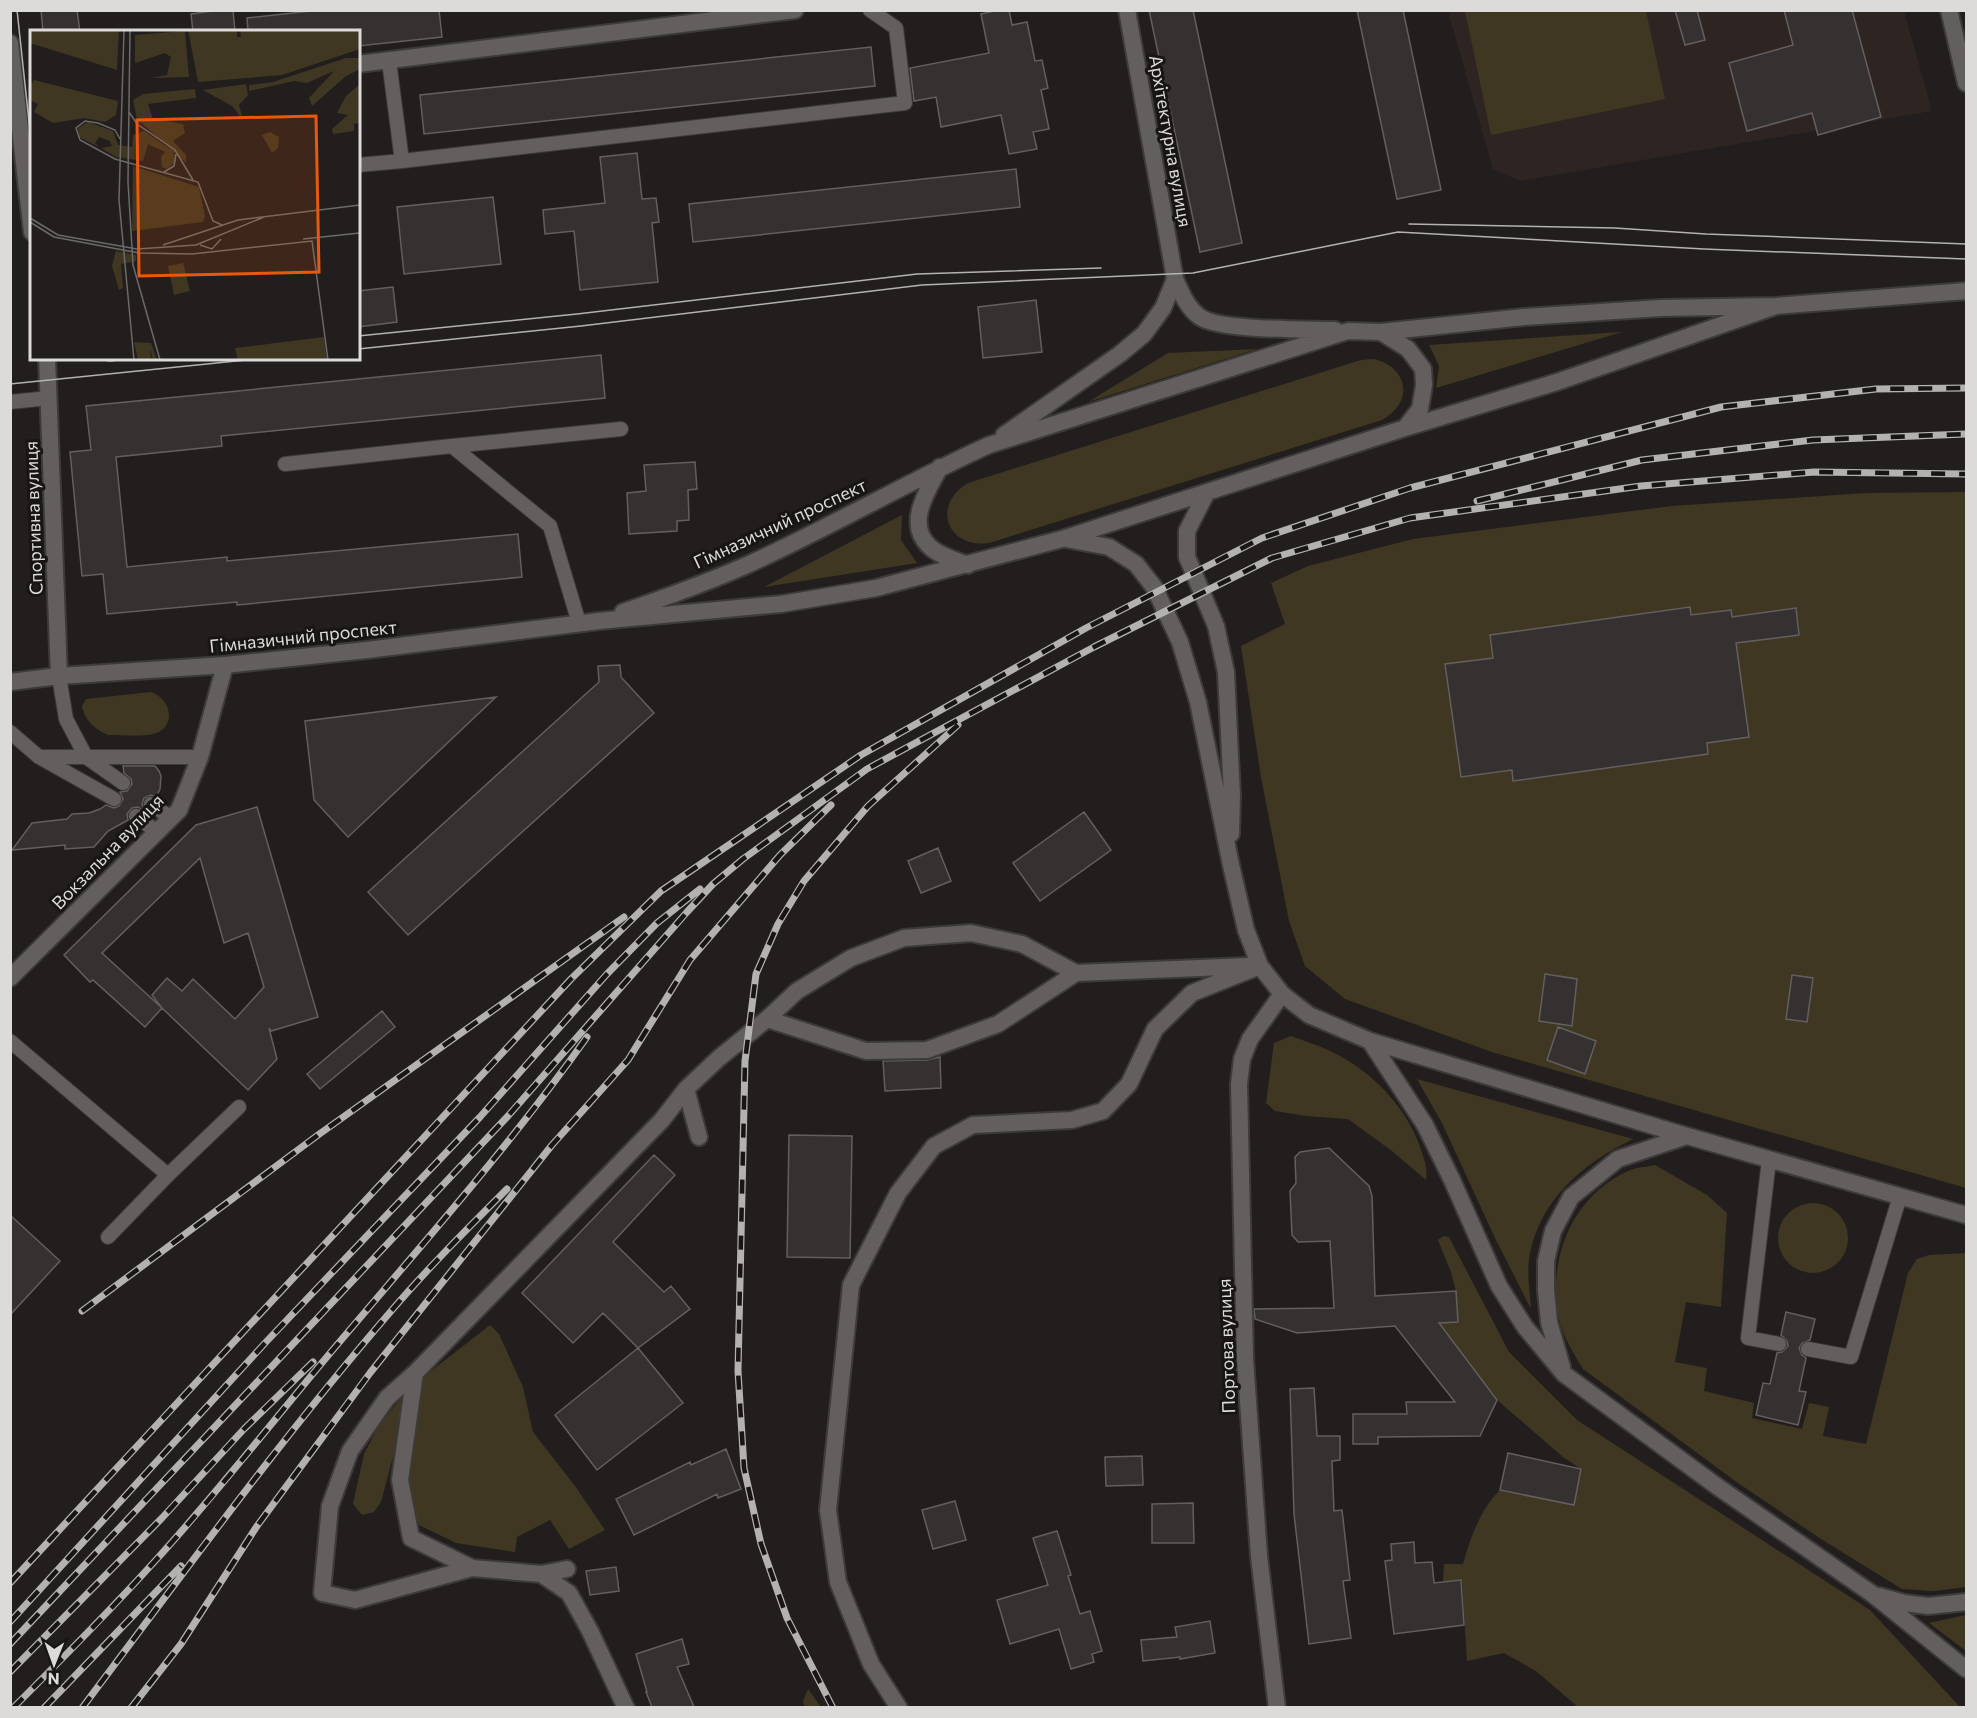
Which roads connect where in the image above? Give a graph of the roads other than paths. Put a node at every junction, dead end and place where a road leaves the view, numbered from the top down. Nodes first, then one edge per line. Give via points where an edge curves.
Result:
1 (795, 10) edge
2 (870, 10) edge
3 (1127, 10) edge
4 (1949, 10) edge
5 (10, 44) edge
6 (389, 61) junction
7 (360, 64) edge
8 (1966, 83) edge
9 (20, 106) edge
10 (402, 161) junction
11 (360, 165) edge
12 (30, 211) edge
13 (1175, 279) junction
14 (1966, 291) edge
15 (1776, 306) junction
16 (1348, 331) junction
17 (1381, 332) junction
18 (46, 360) edge
19 (49, 398) junction
20 (10, 402) edge
21 (1405, 428) junction
22 (621, 429) dead end
23 (989, 445) junction
24 (452, 446) junction
25 (285, 464) dead end
26 (940, 467) junction
27 (1207, 492) junction
28 (1062, 538) junction
29 (968, 565) junction
30 (599, 621) junction
31 (579, 623) junction
32 (225, 665) junction
33 (59, 676) junction
34 (10, 682) edge
35 (10, 732) edge
36 (39, 757) junction
37 (86, 757) junction
38 (200, 757) junction
39 (123, 783) dead end
40 (114, 799) dead end
41 (151, 804) dead end
42 (136, 816) dead end
43 (171, 818) junction
44 (157, 832) junction
45 (1231, 865) junction
46 (1260, 966) junction
47 (1076, 973) junction
48 (10, 978) edge
49 (1282, 994) junction
50 (767, 1019) junction
51 (10, 1041) edge
52 (1370, 1041) junction
53 (686, 1089) junction
54 (239, 1107) dead end
55 (1687, 1136) junction
56 (699, 1137) dead end
57 (1768, 1160) junction
58 (168, 1175) junction
59 (1900, 1196) junction
60 (1966, 1215) edge
61 (108, 1237) dead end
62 (1779, 1344) dead end
63 (1808, 1349) dead end
64 (415, 1372) junction
65 (1564, 1374) junction
66 (472, 1568) junction
67 (567, 1569) dead end
68 (540, 1574) junction
69 (1871, 1593) junction
70 (1966, 1602) edge
71 (1966, 1669) edge
72 (626, 1707) edge
73 (900, 1707) edge
74 (1277, 1707) edge

1 - 6 main road
2 - 10 lane via 896,28 905,103
3 - 13 main road, Архітектурна вулиця
4 - 8 main road
5 - 9 main road
6 - 7 main road
6 - 10 lane
9 - 12 main road
10 - 11 lane
13 - 16 main road, Архітектурна вулиця via 1185,301 1200,317 1219,326
13 - 23 main road via 1144,334
14 - 15 main road
15 - 17 main road, Архітектурна вулиця via 1661,308 1524,317
15 - 21 main road, Гімназичний проспект via 1557,382
16 - 17 main road, Архітектурна вулиця
16 - 23 main road
17 - 21 main road via 1408,349 1423,369 1420,409
18 - 19 main road, Спортивна вулиця
19 - 20 lane
19 - 33 main road, Спортивна вулиця
21 - 27 main road, Гімназичний проспект
22 - 24 lane
23 - 26 main road, Гімназичний проспект
24 - 25 lane
24 - 31 lane via 550,526
26 - 29 main road via 924,496 919,530 928,546
26 - 30 main road, Гімназичний проспект via 747,565
27 - 28 main road, Гімназичний проспект
27 - 45 main road via 1187,531 1187,557 1216,626 1226,672
28 - 29 main road, Гімназичний проспект
28 - 45 main road via 1109,547 1136,564 1154,587 1180,642 1198,702
29 - 30 main road, Гімназичний проспект via 876,588 781,604
30 - 31 main road, Гімназичний проспект
31 - 32 main road, Гімназичний проспект
32 - 33 main road, Гімназичний проспект
32 - 38 main road, Вокзальна вулиця
33 - 34 main road, Гімназичний проспект
33 - 37 lane via 66,719
35 - 36 lane
36 - 37 lane
36 - 40 lane
37 - 38 lane
37 - 39 lane
38 - 43 main road, Вокзальна вулиця via 179,810
41 - 43 lane
42 - 44 lane
43 - 44 main road, Вокзальна вулиця
44 - 48 main road, Вокзальна вулиця
45 - 46 main road via 1246,930
46 - 47 main road
46 - 49 main road
46 - 73 main road via 1192,993 1155,1029 1129,1084 1103,1111 1072,1120 973,1125 934,1146 898,1193 851,1285 828,1510 838,1582 871,1664
47 - 50 main road via 998,1024 927,1050 866,1051
47 - 50 main road via 1022,944 971,933 904,938 852,958 798,991
49 - 52 main road via 1310,1015
49 - 74 main road, Портова вулиця via 1250,1039 1242,1059 1239,1084 1245,1359 1259,1556
50 - 53 main road
51 - 58 lane
52 - 55 main road
52 - 65 main road via 1425,1125 1499,1286 1525,1327
53 - 56 main road
53 - 64 main road via 662,1120
54 - 58 lane
55 - 57 main road
55 - 65 main road via 1618,1160 1571,1197 1553,1231 1546,1260 1546,1290 1549,1322
57 - 59 main road
57 - 62 lane via 1748,1338
58 - 61 lane
59 - 60 main road
59 - 63 lane via 1851,1357
64 - 66 main road via 400,1480 411,1538
64 - 66 main road via 387,1398 350,1451 330,1506 322,1593 355,1600
65 - 69 main road
66 - 68 main road
67 - 68 main road
68 - 72 main road via 569,1593
69 - 70 main road via 1928,1606
69 - 71 main road

